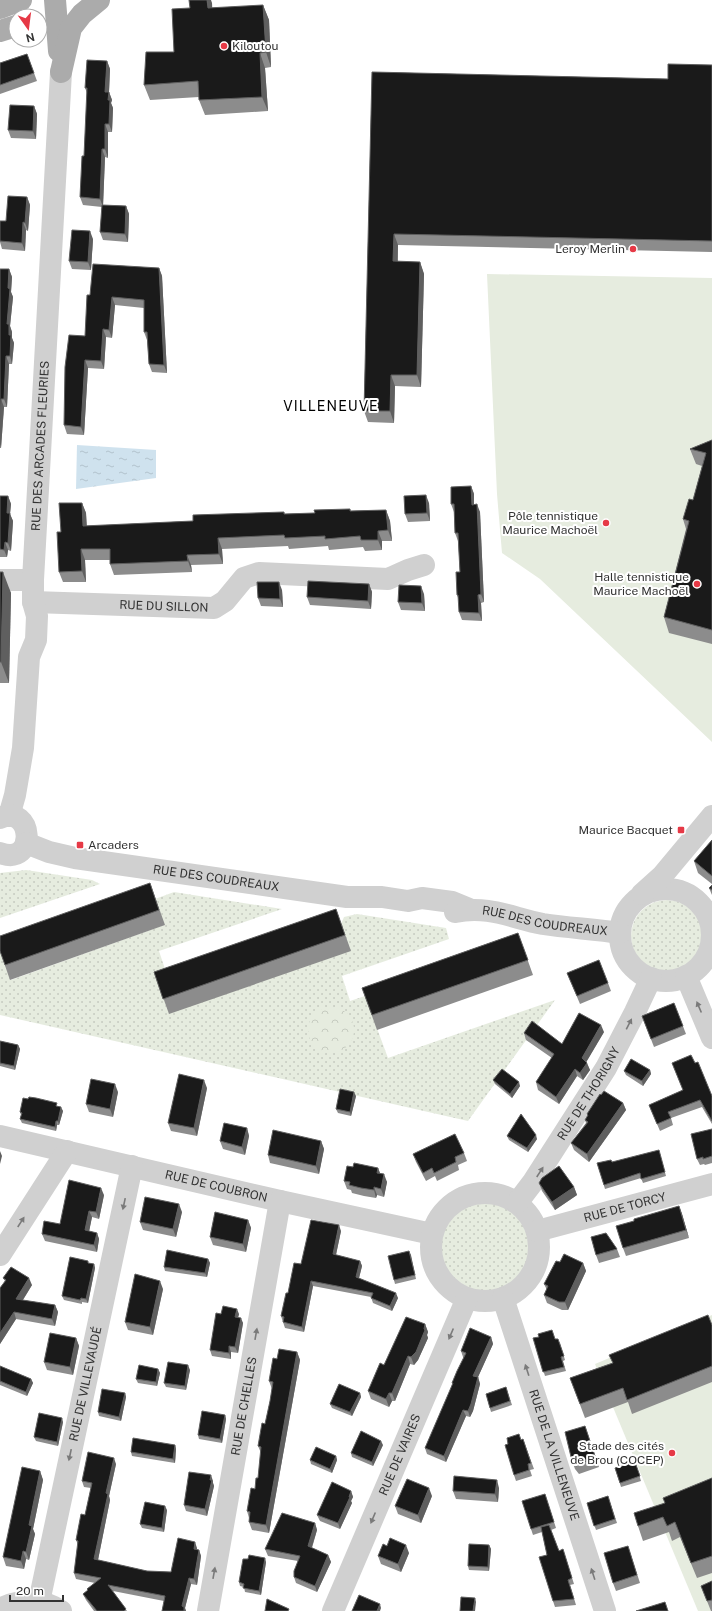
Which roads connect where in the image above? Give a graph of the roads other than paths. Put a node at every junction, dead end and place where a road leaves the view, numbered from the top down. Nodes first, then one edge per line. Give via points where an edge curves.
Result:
1 (22, 0) edge
2 (94, 0) edge
3 (99, 0) edge
4 (0, 8) edge
5 (50, 10) edge
6 (48, 44) edge
7 (61, 72) junction
8 (424, 566) dead end
9 (0, 580) edge
10 (33, 580) junction
11 (33, 602) junction
12 (712, 816) edge
13 (5, 817) edge
14 (26, 843) junction
15 (0, 853) edge
16 (662, 876) junction
17 (637, 900) junction
18 (703, 909) edge
19 (620, 932) junction
20 (700, 966) edge
21 (651, 978) junction
22 (712, 1038) edge
23 (0, 1136) edge
24 (67, 1151) junction
25 (132, 1166) junction
26 (712, 1184) edge
27 (280, 1201) junction
28 (517, 1203) junction
29 (537, 1232) junction
30 (432, 1234) junction
31 (0, 1255) edge
32 (467, 1298) junction
33 (503, 1298) junction
34 (39, 1602) junction
35 (0, 1609) edge
36 (61, 1611) edge
37 (208, 1611) edge
38 (333, 1611) edge
39 (605, 1611) edge

1 - 4 main road
2 - 5 main road
3 - 7 main road via 82,14 71,28
5 - 7 main road
6 - 7 main road via 55,54
7 - 10 street, RUE DES ARCADES FLEURIES
8 - 11 street, RUE DU SILLON via 388,579 259,573 244,578 225,601 214,608
9 - 10 street
10 - 11 street, RUE DES ARCADES FLEURIES
11 - 13 street, RUE DES ARCADES FLEURIES via 37,616 36,640 29,657 23,748 15,795
12 - 16 street
13 - 14 street via 21,820 28,837
14 - 15 street via 13,855
14 - 19 street, RUE DES COUDREAUX via 75,858 347,897 382,897 408,901 422,898 452,902 469,909 503,913 542,924
16 - 17 street
16 - 18 street
17 - 18 street via 649,892 664,889 678,891
17 - 19 street via 626,912
18 - 20 street via 712,932 708,954
19 - 21 street via 622,947 628,960 638,971
20 - 21 street via 668,980
22 -> 20 street
28 -> 21 street, RUE DE THORIGNY via 534,1182 606,1068
23 - 24 street, RUE DE COUBRON
24 - 25 street, RUE DE COUBRON
31 -> 24 street
25 - 27 street, RUE DE COUBRON
25 -> 34 street, RUE DE VILLEVAUDÉ
26 - 29 street, RUE DE TORCY
27 - 30 street, RUE DE COUBRON
37 -> 27 street, RUE DE CHELLES
28 - 29 street via 529,1215
28 - 30 street via 495,1194 466,1196 443,1213
29 - 33 street via 540,1248 532,1274 518,1291
30 - 32 street via 434,1266 441,1280 453,1291
32 - 33 street via 485,1302
32 -> 38 street, RUE DE VAIRES
39 -> 33 street, RUE DE LA VILLENEUVE
34 - 35 street via 22,1602
34 - 36 street

